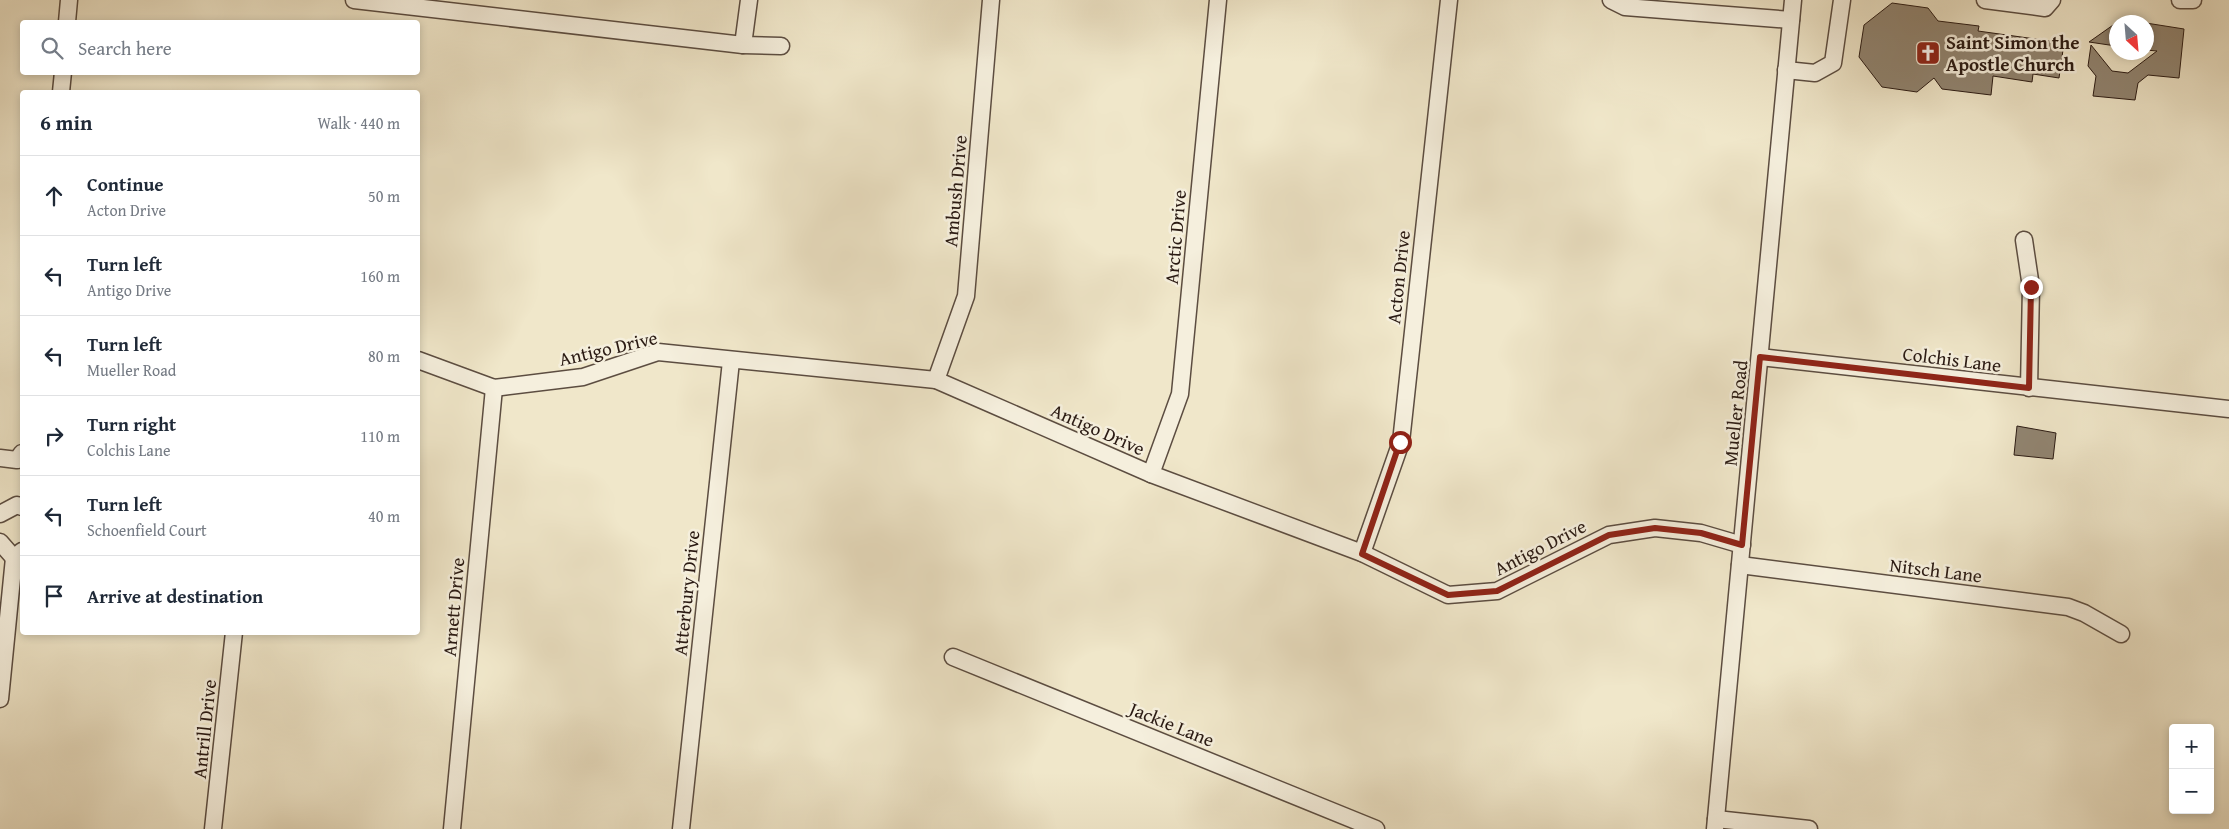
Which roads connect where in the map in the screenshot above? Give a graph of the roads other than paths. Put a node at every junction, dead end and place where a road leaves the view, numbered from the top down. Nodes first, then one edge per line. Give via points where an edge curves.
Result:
1 (69, 0) edge
2 (354, 0) edge
3 (749, 0) edge
4 (991, 0) edge
5 (1218, 0) edge
6 (1449, 0) edge
7 (1611, 0) edge
8 (1793, 0) edge
9 (1842, 0) edge
10 (1985, 0) edge
11 (2052, 0) edge
12 (2180, 0) edge
13 (2193, 0) edge
14 (67, 20) edge
15 (1791, 20) junction
16 (743, 45) junction
17 (781, 46) dead end
18 (1786, 70) junction
19 (63, 75) edge
20 (61, 90) edge
21 (2024, 240) dead end
22 (1760, 357) junction
23 (420, 361) edge
24 (731, 361) junction
25 (936, 380) junction
26 (494, 388) junction
27 (2029, 388) junction
28 (2229, 409) edge
29 (20, 456) edge
30 (0, 458) edge
31 (1151, 474) junction
32 (20, 506) edge
33 (0, 514) edge
34 (0, 542) edge
35 (1742, 545) junction
36 (18, 554) edge
37 (1362, 554) junction
38 (1740, 565) junction
39 (2121, 634) dead end
40 (234, 635) edge
41 (953, 657) dead end
42 (0, 699) edge
43 (1716, 824) edge
44 (213, 829) edge
45 (452, 829) edge
46 (681, 829) edge
47 (1376, 829) edge
48 (1810, 829) edge

1 - 14 street
2 - 16 street
3 - 16 street
4 - 25 street, Ambush Drive via 966,296
5 - 31 street, Arctic Drive via 1180,394
6 - 37 street, Acton Drive via 1400,442
7 - 15 street via 1625,7
8 - 15 street, Mueller Road
9 - 18 street via 1832,63 1815,73
10 - 11 street via 2045,8
12 - 13 street
15 - 18 street, Mueller Road
16 - 17 street
18 - 22 street, Mueller Road
19 - 20 street
21 - 27 street via 2031,287
22 - 27 street, Colchis Lane
22 - 35 street, Mueller Road
23 - 26 street, Antigo Drive
24 - 25 street, Antigo Drive
24 - 26 street, Antigo Drive via 658,352 583,377
24 - 46 street, Atterbury Drive
25 - 31 street, Antigo Drive
26 - 45 street, Arnett Drive
27 - 28 street, Colchis Lane
29 - 30 street via 17,460
31 - 37 street, Antigo Drive
32 - 33 street
34 - 36 street
35 - 37 street, Antigo Drive via 1701,533 1655,528 1609,535 1497,591 1448,595
35 - 38 street, Mueller Road
36 - 42 street
38 - 39 street, Nitsch Lane via 2068,607
38 - 43 street, Mueller Road
40 - 44 street, Antrill Drive
41 - 47 street, Jackie Lane
43 - 48 street

